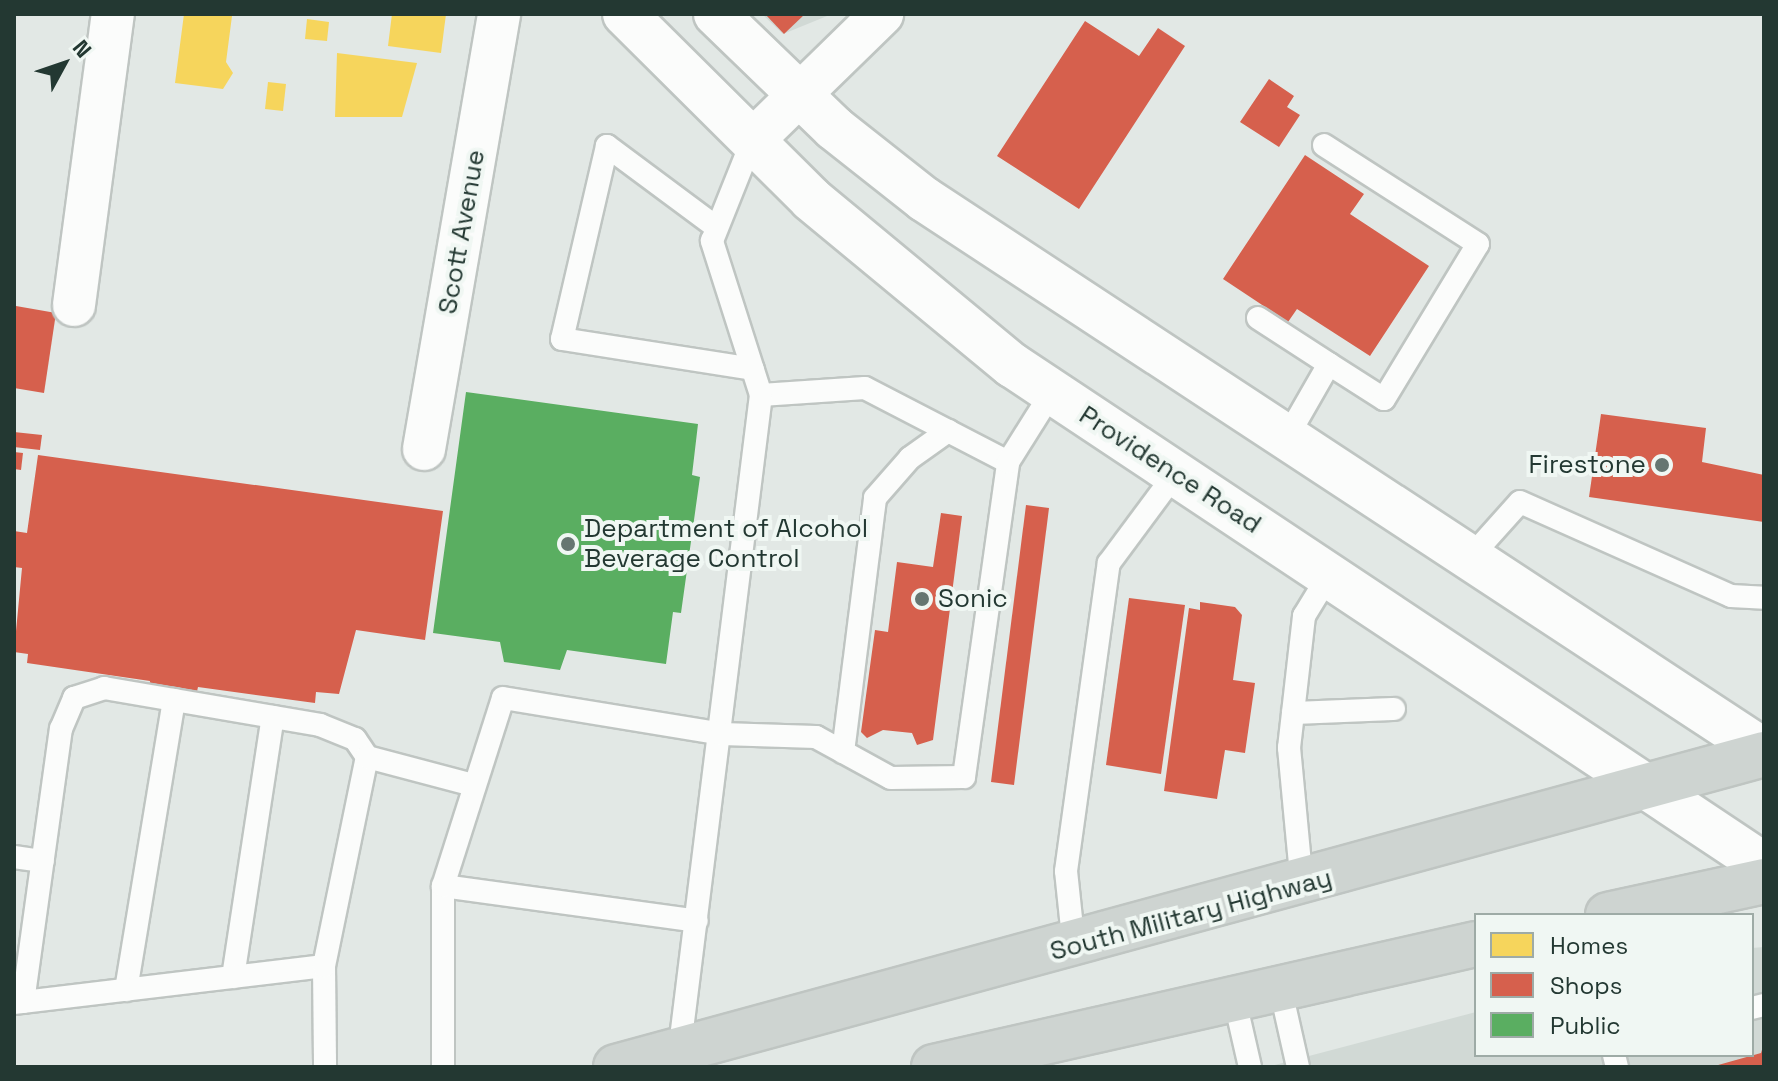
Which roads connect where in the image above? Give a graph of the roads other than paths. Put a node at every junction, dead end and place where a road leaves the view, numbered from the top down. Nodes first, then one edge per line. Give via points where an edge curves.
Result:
1 (113, 14) edge
2 (499, 14) edge
3 (625, 14) edge
4 (716, 14) edge
5 (882, 14) edge
6 (799, 95) junction
7 (752, 141) junction
8 (1324, 145) dead end
9 (716, 227) junction
10 (74, 305) dead end
11 (1258, 318) dead end
12 (1329, 364) junction
13 (753, 369) junction
14 (1052, 392) junction
15 (761, 395) junction
16 (948, 431) junction
17 (1286, 439) junction
18 (424, 449) dead end
19 (1008, 462) junction
20 (1175, 474) junction
21 (1467, 561) junction
22 (1329, 575) junction
23 (1764, 598) edge
24 (174, 700) junction
25 (1394, 709) dead end
26 (1293, 713) junction
27 (273, 717) junction
28 (722, 734) junction
29 (843, 752) junction
30 (1764, 753) edge
31 (367, 757) junction
32 (473, 785) junction
33 (1649, 790) junction
34 (14, 857) edge
35 (43, 861) junction
36 (1764, 865) edge
37 (1764, 881) edge
38 (1302, 885) junction
39 (443, 886) junction
40 (1617, 913) edge
41 (697, 921) junction
42 (1474, 944) edge
43 (1074, 947) junction
44 (324, 966) junction
45 (233, 977) junction
46 (1280, 987) junction
47 (126, 990) junction
48 (1234, 997) junction
49 (19, 1002) edge
50 (678, 1060) edge
51 (325, 1067) edge
52 (443, 1067) edge
53 (616, 1067) edge
54 (934, 1067) edge
55 (1250, 1067) edge
56 (1298, 1067) edge

1 - 10 street
2 - 18 street, Scott Avenue
3 - 7 main road, Providence Road
4 - 6 main road
5 - 6 street
6 - 7 street
6 - 17 main road via 937,208
7 - 9 lane
7 - 14 main road, Providence Road via 909,285
8 - 12 lane via 1478,244 1384,399
9 - 13 lane via 712,241
9 - 13 lane via 607,146 562,339
11 - 12 lane
12 - 17 lane
13 - 15 lane
14 - 19 lane
14 - 20 main road, Providence Road
15 - 16 lane via 865,388
15 - 28 lane
16 - 19 lane
16 - 29 lane via 910,458 875,498
17 - 21 main road
19 - 29 lane via 964,777 891,778
20 - 22 main road, Providence Road
20 - 43 lane via 1109,563 1066,871
21 - 23 lane via 1520,502 1731,596
21 - 30 main road
22 - 26 lane via 1304,616
22 - 33 main road, Providence Road
24 - 27 lane
24 - 35 lane via 104,688 74,698 61,729
24 - 47 lane
25 - 26 lane
26 - 38 lane via 1289,748
27 - 31 lane via 337,729
27 - 45 lane
28 - 29 lane via 816,737
28 - 32 lane via 503,698
28 - 41 lane
30 - 33 main road, South Military Highway
31 - 32 lane
31 - 44 lane
32 - 39 lane
33 - 36 main road, Providence Road
33 - 38 main road, South Military Highway
34 - 35 lane
35 - 49 lane
37 - 40 main road
38 - 43 main road, South Military Highway
39 - 41 lane
39 - 52 lane
41 - 50 lane
42 - 46 main road
43 - 50 main road, South Military Highway
44 - 45 lane
44 - 51 lane
45 - 47 lane
46 - 48 main road
46 - 56 lane
47 - 49 lane
48 - 54 main road
48 - 55 lane
50 - 53 main road, South Military Highway

